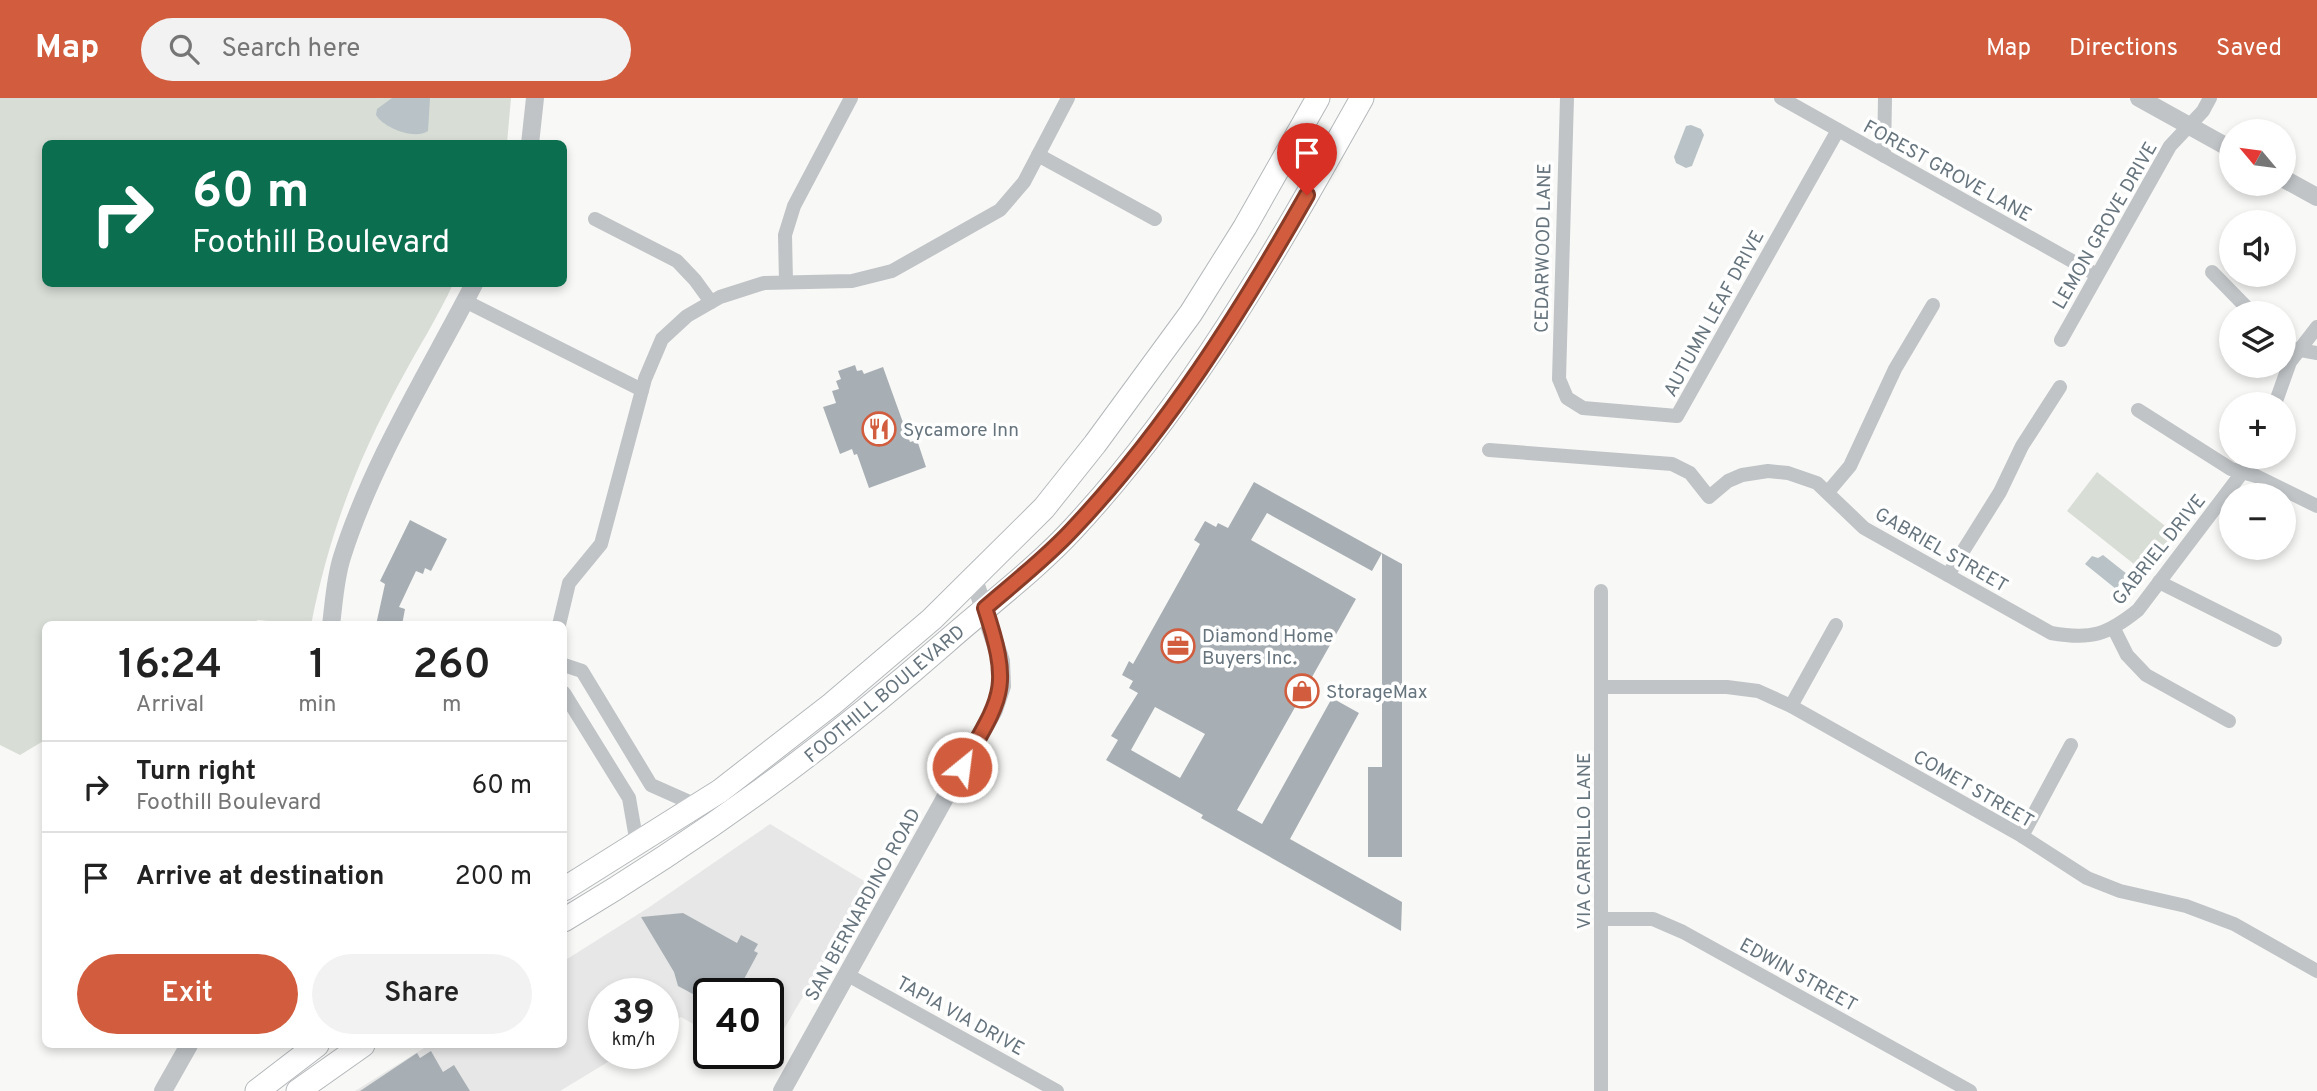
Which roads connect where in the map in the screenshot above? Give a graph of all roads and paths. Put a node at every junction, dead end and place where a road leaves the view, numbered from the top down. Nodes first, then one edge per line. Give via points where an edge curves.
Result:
1 (535, 98) edge
2 (851, 98) edge
3 (1068, 98) edge
4 (1318, 98) edge
5 (1362, 98) edge
6 (1567, 98) edge
7 (1781, 98) edge
8 (1885, 98) edge
9 (2139, 98) edge
10 (2210, 98) edge
11 (2189, 126) junction
12 (1838, 130) junction
13 (530, 140) edge
14 (2219, 142) edge
15 (1038, 155) junction
16 (1884, 156) junction
17 (2296, 186) edge
18 (2317, 197) edge
19 (596, 219) dead end
20 (1155, 219) dead end
21 (2212, 272) dead end
22 (2097, 275) junction
23 (786, 282) junction
24 (472, 287) edge
25 (465, 301) junction
26 (2240, 301) edge
27 (711, 302) junction
28 (1933, 305) dead end
29 (2317, 327) edge
30 (2061, 340) dead end
31 (2296, 344) edge
32 (2296, 349) edge
33 (2317, 353) edge
34 (2060, 387) dead end
35 (642, 390) junction
36 (1567, 398) joint
37 (2138, 410) dead end
38 (1489, 450) dead end
39 (2246, 469) edge
40 (2244, 473) junction
41 (1828, 492) junction
42 (2317, 506) edge
43 (1948, 575) junction
44 (974, 579) junction
45 (2159, 582) junction
46 (1601, 591) dead end
47 (985, 608) junction
48 (332, 621) edge
49 (560, 621) edge
50 (1836, 625) dead end
51 (2114, 629) junction
52 (2275, 640) dead end
53 (567, 666) edge
54 (1602, 687) junction
55 (595, 693) junction
56 (567, 698) edge
57 (1791, 706) junction
58 (573, 707) junction
59 (2229, 721) dead end
60 (2071, 745) dead end
61 (652, 785) junction
62 (629, 798) junction
63 (696, 806) junction
64 (2022, 836) junction
65 (637, 844) junction
66 (567, 887) edge
67 (567, 918) edge
68 (1602, 919) junction
69 (2317, 971) edge
70 (846, 974) junction
71 (187, 1048) edge
72 (313, 1048) edge
73 (359, 1048) edge
74 (1053, 1090) edge
75 (163, 1091) edge
76 (257, 1091) edge
77 (298, 1091) edge
78 (782, 1091) edge
79 (1601, 1091) edge
80 (1970, 1091) edge

1 - 13 street
2 - 23 street via 794,206 785,235
3 - 15 street
4 - 44 main road, FOOTHILL BOULEVARD via 1245,227 1152,369 1044,508
5 - 47 main road, FOOTHILL BOULEVARD via 1273,256 1152,435 1072,531
6 - 36 street, CEDARWOOD LANE via 1559,379
7 - 12 street, FOREST GROVE LANE
8 - 16 street
9 - 11 street
10 - 11 street, LEMON GROVE DRIVE
11 - 14 street
11 - 22 street, LEMON GROVE DRIVE via 2170,146
12 - 16 street, FOREST GROVE LANE
12 - 36 street, AUTUMN LEAF DRIVE via 1677,416 1583,408
15 - 20 street
15 - 23 street via 1024,182 1000,210 892,271 852,281
16 - 22 street, FOREST GROVE LANE
17 - 18 street
19 - 27 street via 677,261
21 - 26 street
22 - 30 street, LEMON GROVE DRIVE
23 - 27 street via 764,283
24 - 25 street
25 - 35 street
25 - 48 street via 362,504 342,558
27 - 35 street via 662,339
28 - 41 street via 1895,369 1850,466
29 - 31 street
32 - 33 street
34 - 43 street
35 - 49 street via 601,544 569,583
37 - 40 street
38 - 41 street, GABRIEL STREET via 1672,464 1690,473 1709,497 1728,481 1768,471 1818,483
39 - 40 street, GABRIEL DRIVE
40 - 42 street
40 - 45 street, GABRIEL DRIVE
41 - 43 street, GABRIEL STREET via 1864,528
43 - 51 street, GABRIEL STREET via 2052,633 2092,636
44 - 47 street, SAN BERNARDINO ROAD
44 - 63 main road, FOOTHILL BOULEVARD via 832,704
45 - 51 street, GABRIEL DRIVE via 2138,610
45 - 52 street
46 - 54 street, VIA CARRILLO LANE
47 - 67 main road, FOOTHILL BOULEVARD via 827,743 731,814
47 - 70 street, SAN BERNARDINO ROAD via 1001,661 1002,686 994,710
50 - 57 street
51 - 59 street via 2127,655 2146,675
53 - 55 street via 582,671
54 - 57 street, COMET STREET via 1727,687 1758,691
54 - 68 street, VIA CARRILLO LANE
55 - 58 street
55 - 61 street
56 - 58 street
57 - 64 street, COMET STREET
58 - 62 street
60 - 64 street
61 - 62 street
61 - 63 street
62 - 65 street
63 - 65 main road, FOOTHILL BOULEVARD
64 - 69 street, COMET STREET via 2087,878 2222,920
65 - 66 main road, FOOTHILL BOULEVARD
68 - 79 street, VIA CARRILLO LANE
68 - 80 street, EDWIN STREET via 1653,919 1683,932
70 - 74 street, TAPIA VIA DRIVE
70 - 78 street, SAN BERNARDINO ROAD
71 - 75 street
72 - 76 main road
73 - 77 main road

